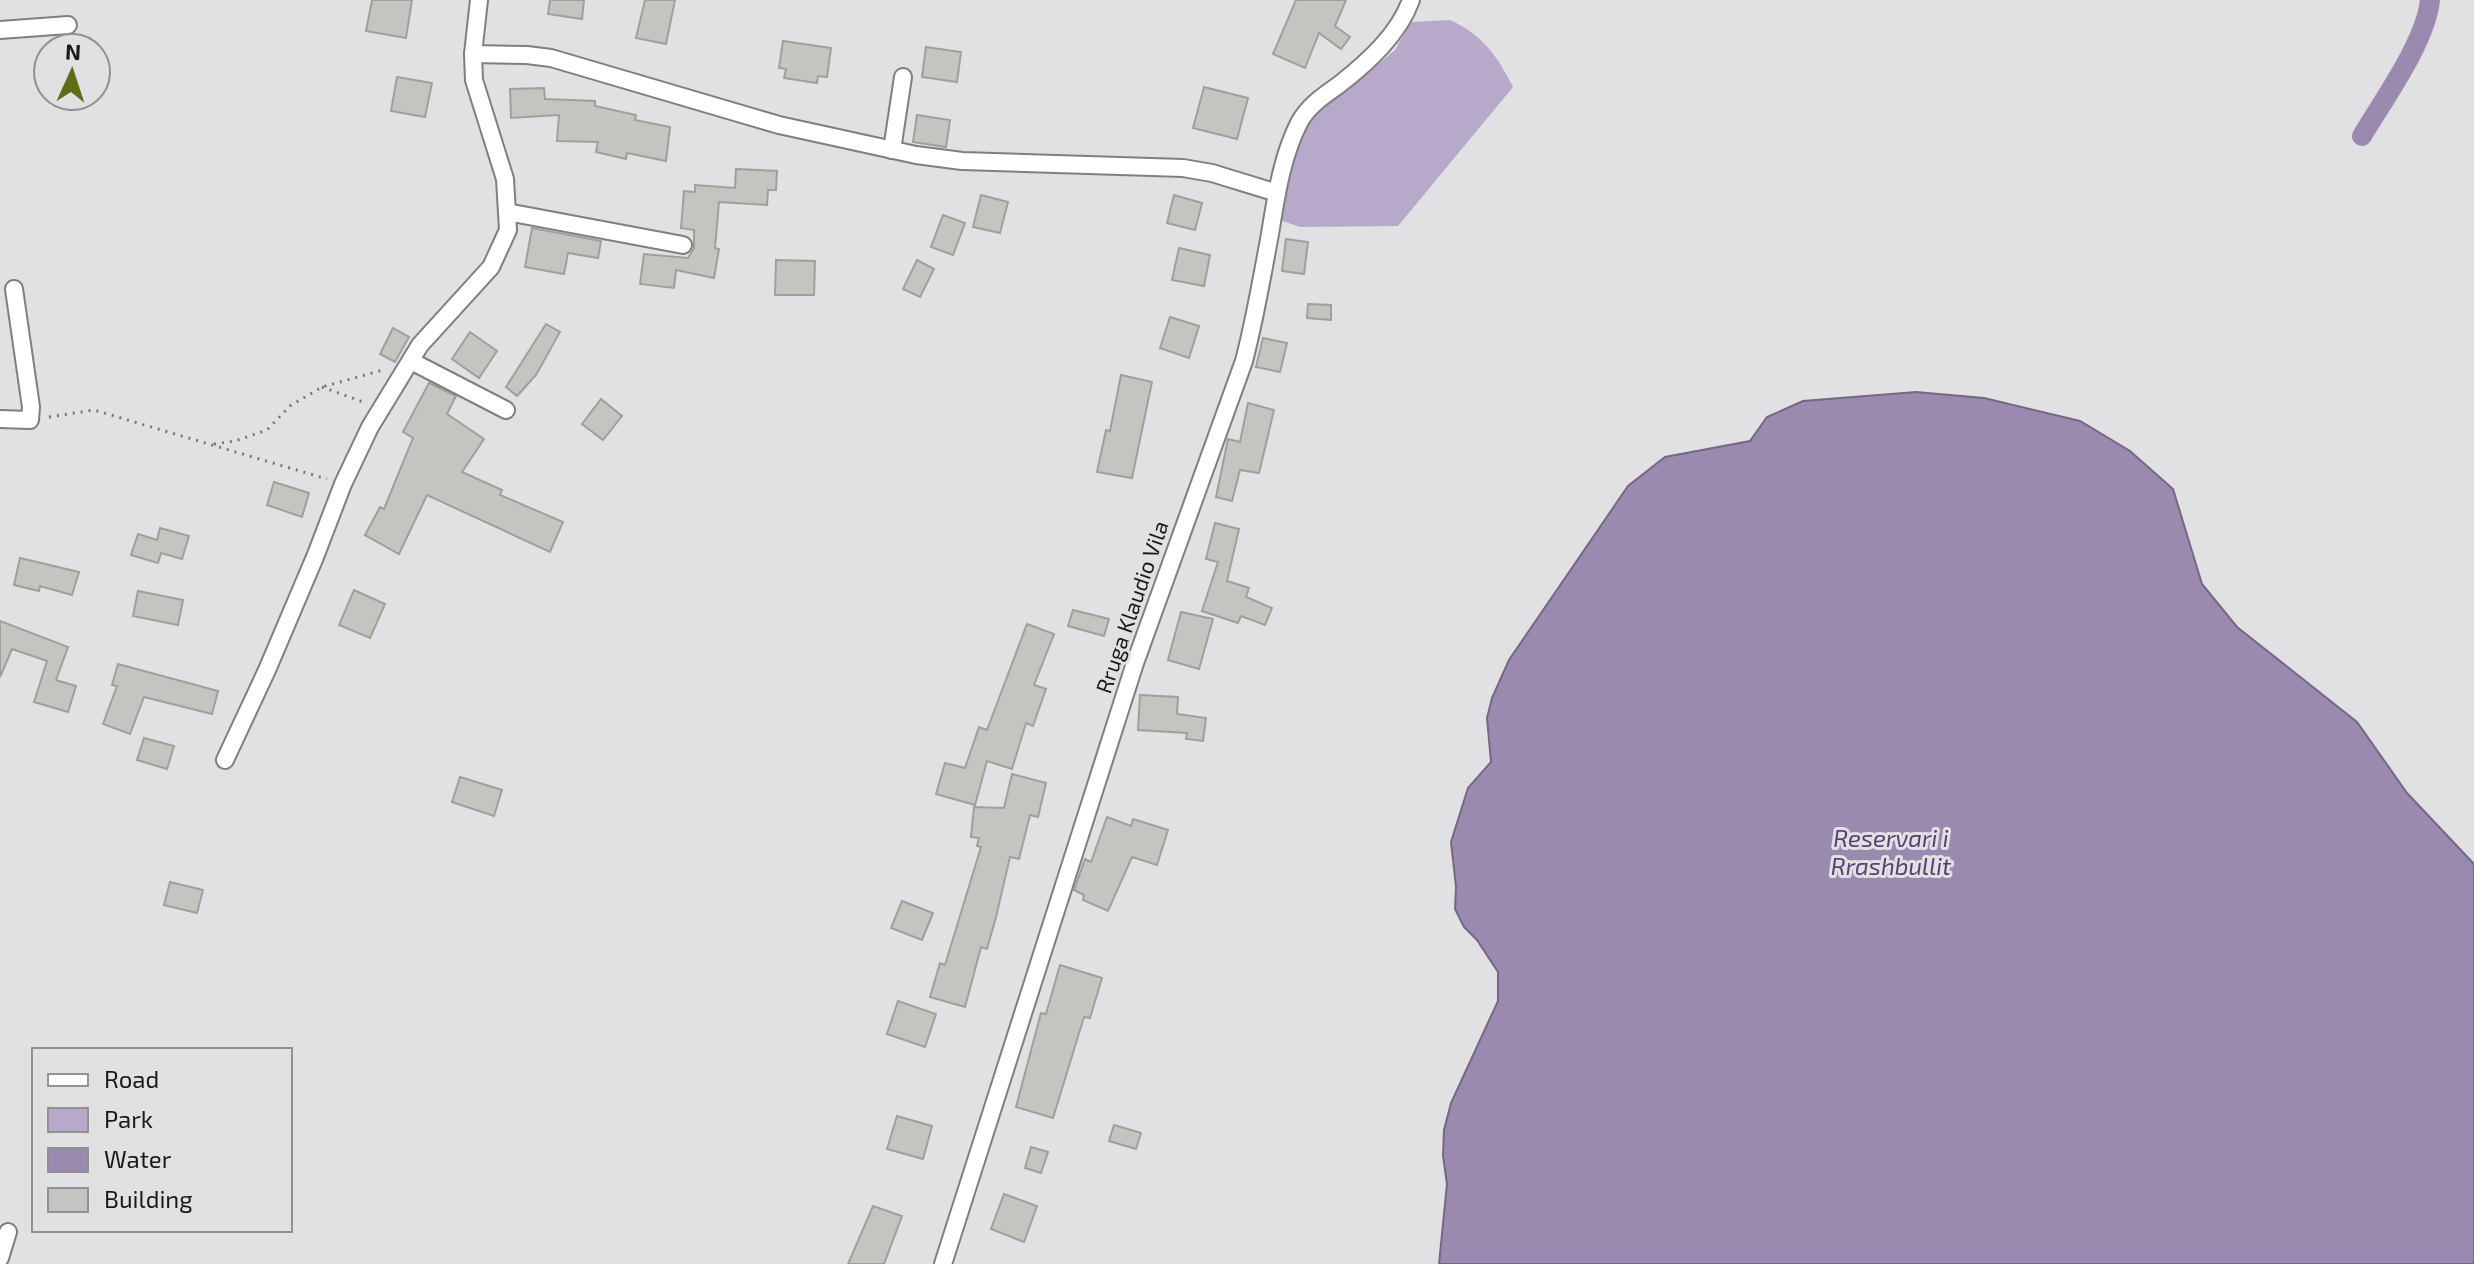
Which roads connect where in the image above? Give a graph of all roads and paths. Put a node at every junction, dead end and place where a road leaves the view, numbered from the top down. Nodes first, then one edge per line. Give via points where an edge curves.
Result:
1 (479, 0) edge
2 (1411, 0) edge
3 (68, 25) dead end
4 (0, 30) edge
5 (473, 54) junction
6 (903, 77) dead end
7 (892, 150) junction
8 (1277, 193) junction
9 (507, 212) junction
10 (683, 245) dead end
11 (14, 289) dead end
12 (409, 364) junction
13 (322, 387) junction
14 (382, 407) junction
15 (506, 410) dead end
16 (0, 419) edge
17 (30, 420) junction
18 (210, 445) junction
19 (343, 484) junction
20 (225, 760) dead end
21 (8, 1232) dead end
22 (0, 1258) edge
23 (943, 1264) edge

1 - 5 street
2 - 8 street, Rruga Klaudio Vila via 1390,37 1301,120
3 - 4 street
5 - 7 street via 551,58 779,125
5 - 9 street via 482,112 505,179
6 - 7 street
7 - 8 street via 962,161 1183,168
8 - 23 street, Rruga Klaudio Vila via 1244,361 1135,663
9 - 10 street
9 - 12 street via 508,230 491,267
11 - 17 street
12 - 13 path
12 - 14 street
12 - 15 street
13 - 14 path
13 - 18 path via 290,406 267,430
14 - 19 street
16 - 17 street
17 - 18 path via 94,410
18 - 19 path
19 - 20 street
21 - 22 street

